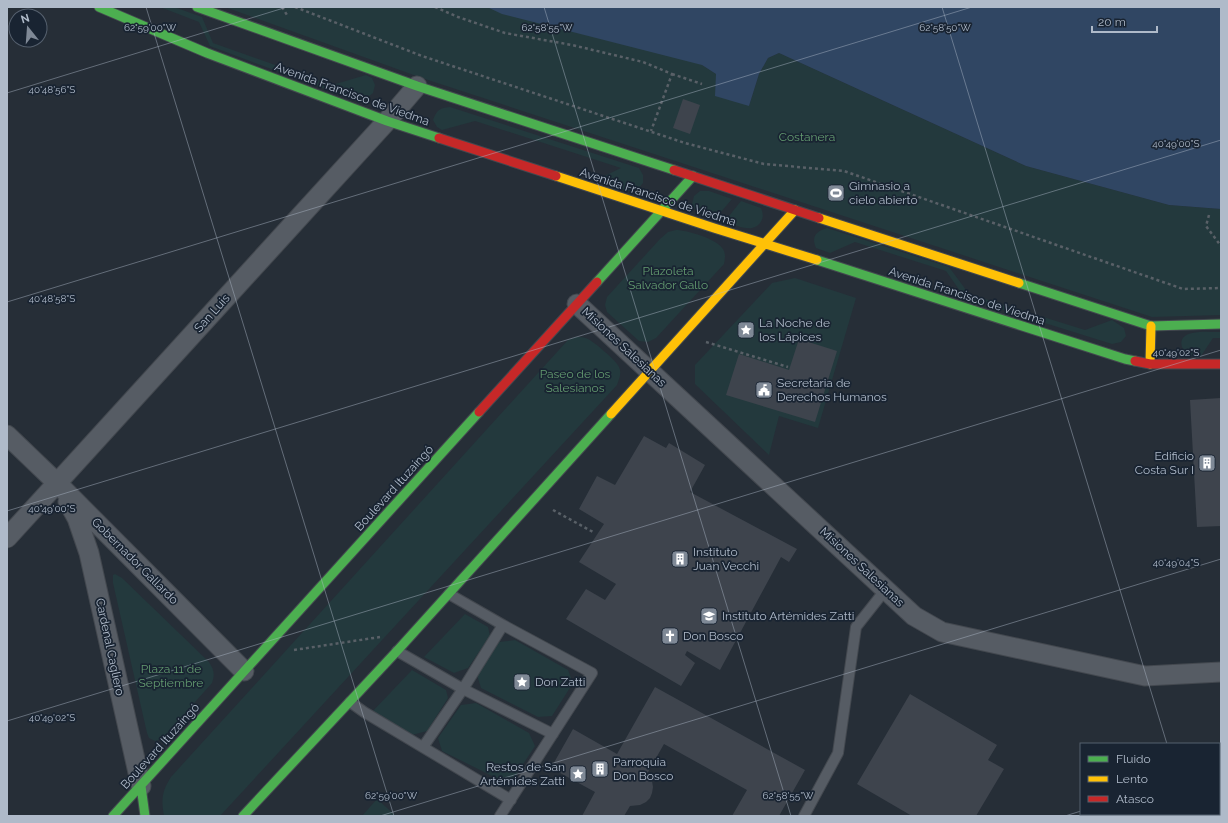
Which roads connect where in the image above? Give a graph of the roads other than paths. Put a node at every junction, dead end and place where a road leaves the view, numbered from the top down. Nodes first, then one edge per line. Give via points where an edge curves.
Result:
1 (99, 7) edge
2 (197, 7) edge
3 (417, 86) junction
4 (387, 121) junction
5 (693, 176) junction
6 (795, 210) junction
7 (662, 211) junction
8 (765, 243) junction
9 (577, 304) junction
10 (1221, 324) edge
11 (1151, 326) junction
12 (1150, 364) junction
13 (1221, 364) edge
14 (650, 371) junction
15 (7, 435) edge
16 (57, 483) junction
17 (7, 538) edge
18 (886, 589) junction
19 (449, 594) junction
20 (503, 625) junction
21 (397, 652) junction
22 (244, 671) junction
23 (1221, 672) edge
24 (463, 689) junction
25 (350, 702) junction
26 (553, 734) junction
27 (424, 747) junction
28 (141, 786) junction
29 (511, 800) junction
30 (112, 816) edge
31 (146, 816) edge
32 (243, 816) edge
33 (500, 816) edge
34 (804, 816) edge

1 - 4 main road, Avenida Francisco de Viedma via 207,53
2 - 3 main road
3 - 4 street, San Luis
3 - 5 main road
4 - 7 main road, Avenida Francisco de Viedma
4 - 16 street, San Luis
5 - 6 main road
5 - 7 main road, Boulevard Ituzaingó
6 - 8 main road
6 - 11 main road
7 - 8 main road, Avenida Francisco de Viedma
7 - 9 main road, Boulevard Ituzaingó
8 - 12 main road, Avenida Francisco de Viedma via 1125,359
8 - 14 main road
9 - 14 street, Misiones Salesianas
9 - 22 main road, Boulevard Ituzaingó
10 - 11 main road
11 - 12 main road
12 - 13 main road, Avenida Francisco de Viedma
14 - 18 street, Misiones Salesianas
14 - 19 main road
15 - 16 street, Gobernador Gallardo
16 - 17 street, San Luis
16 - 22 street, Gobernador Gallardo
16 - 28 street, Cardenal Cagliero via 77,518 89,553
18 - 23 street, Misiones Salesianas via 914,616 942,632 1145,676
18 - 34 lane via 856,627 838,753
19 - 20 lane
19 - 21 main road
20 - 24 lane
20 - 26 lane via 592,673
21 - 24 lane
21 - 25 main road
22 - 28 main road, Boulevard Ituzaingó
24 - 26 lane
24 - 27 lane
25 - 27 lane
25 - 32 main road
26 - 29 lane
27 - 29 lane
28 - 30 main road, Boulevard Ituzaingó
28 - 31 main road, Cardenal Cagliero
29 - 33 lane

